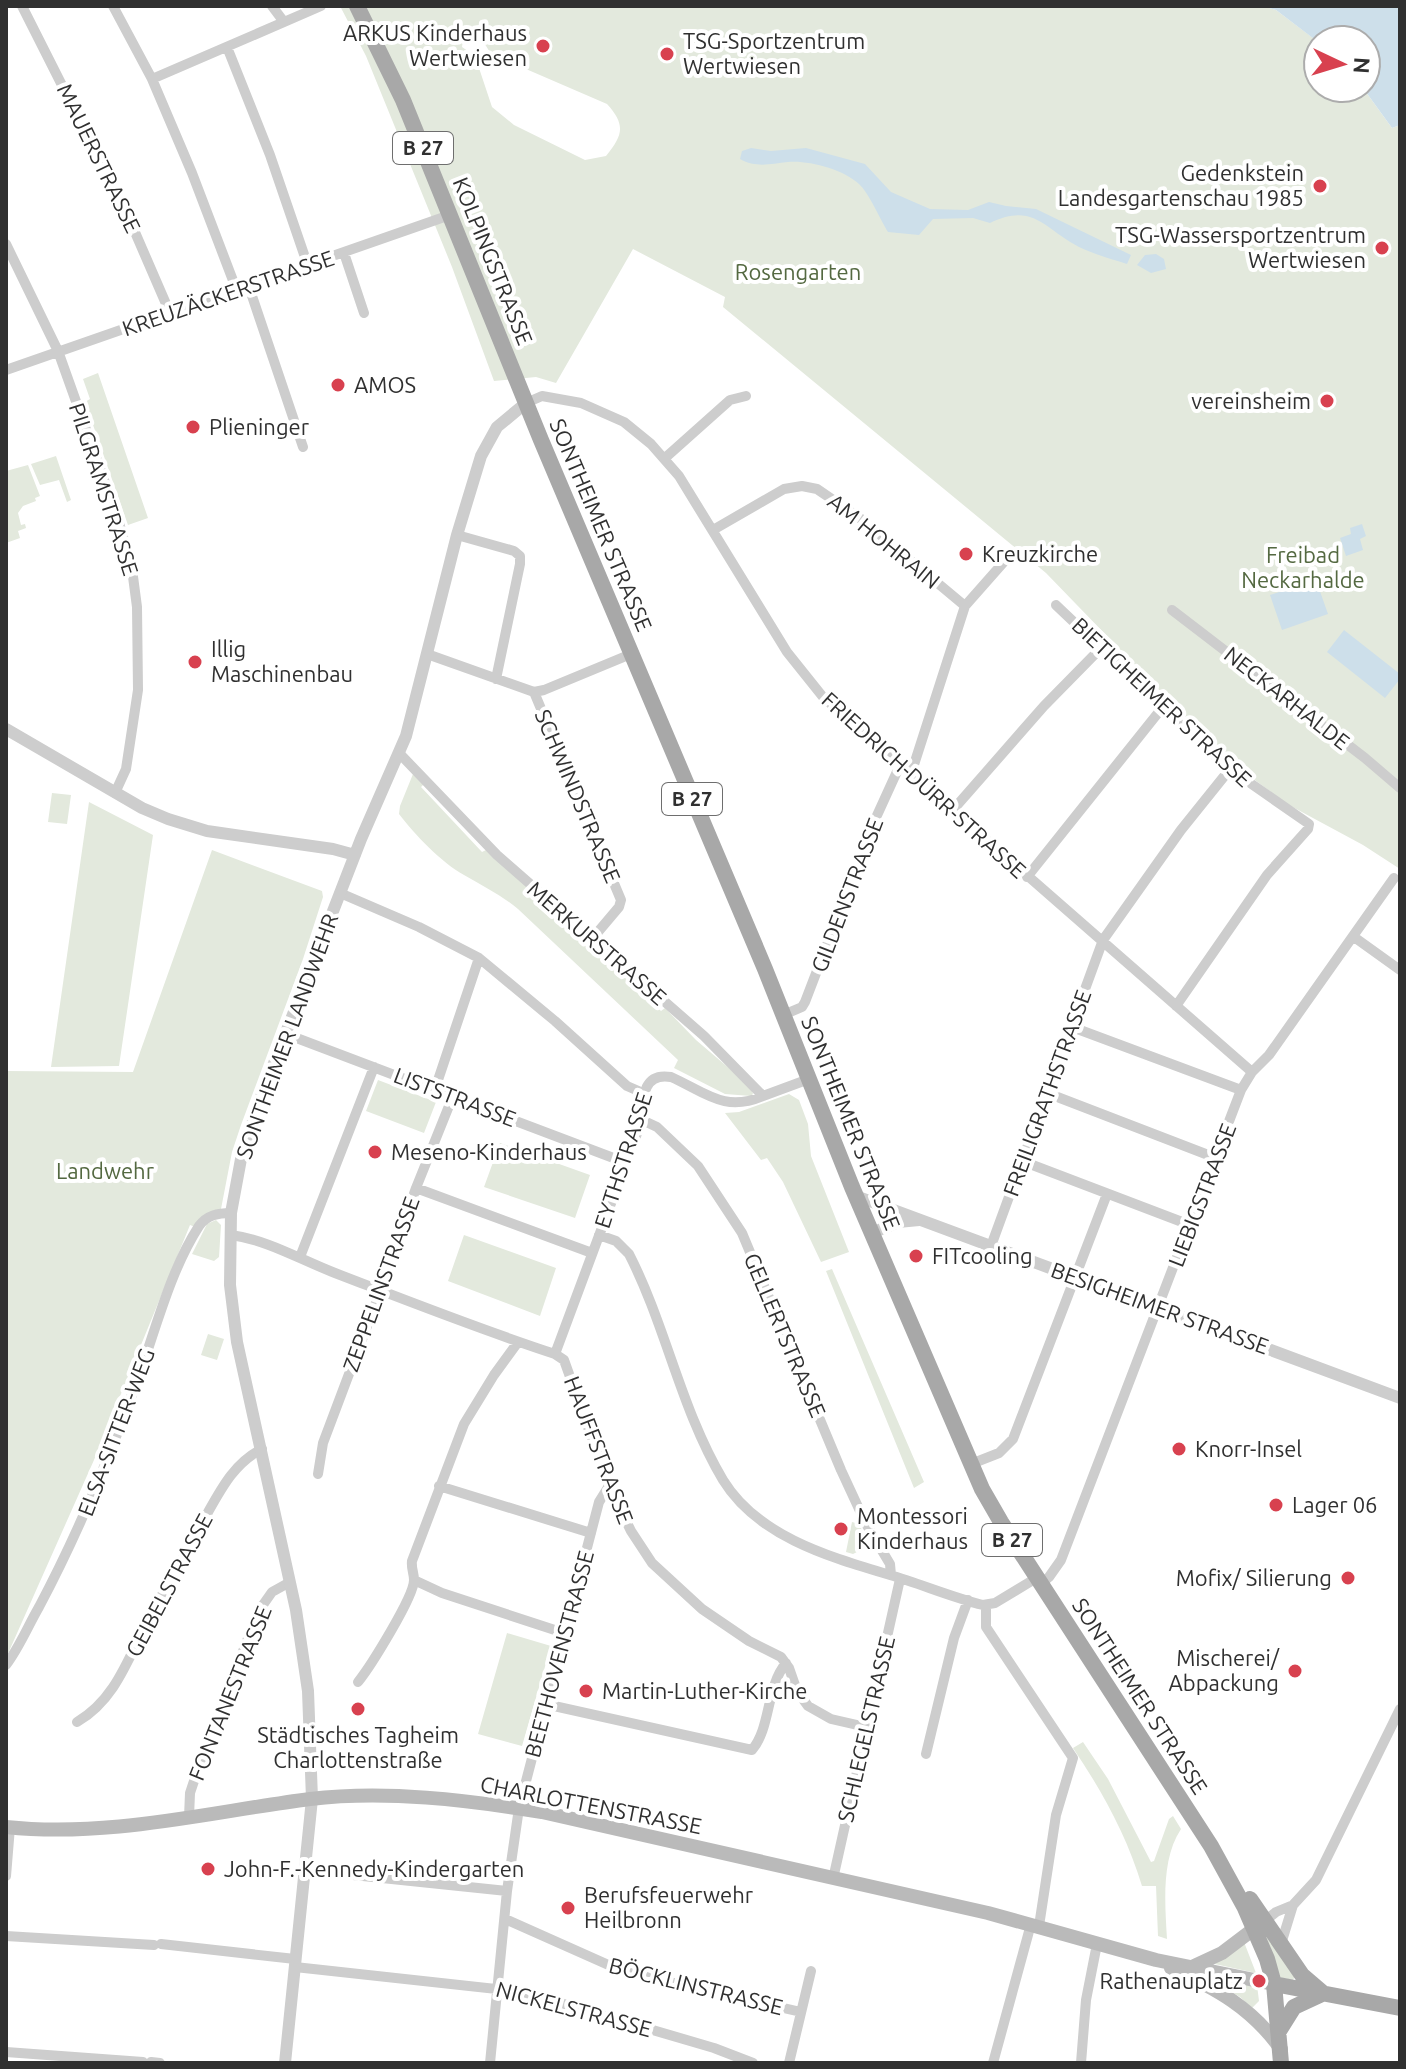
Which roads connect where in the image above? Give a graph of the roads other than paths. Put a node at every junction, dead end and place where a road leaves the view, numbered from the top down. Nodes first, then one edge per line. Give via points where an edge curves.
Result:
1 (22, 6) edge
2 (272, 6) edge
3 (321, 6) edge
4 (357, 6) edge
5 (116, 7) edge
6 (284, 22) junction
7 (227, 47) junction
8 (152, 79) junction
9 (450, 215) junction
10 (6, 244) edge
11 (344, 253) junction
12 (308, 266) junction
13 (249, 287) junction
14 (237, 291) junction
15 (170, 313) junction
16 (364, 313) dead end
17 (58, 351) junction
18 (6, 370) edge
19 (746, 396) dead end
20 (526, 403) junction
21 (303, 447) dead end
22 (665, 458) junction
23 (713, 530) junction
24 (457, 535) junction
25 (1010, 555) dead end
26 (1056, 605) dead end
27 (965, 606) junction
28 (1172, 610) dead end
29 (1099, 650) junction
30 (427, 654) junction
31 (631, 654) junction
32 (496, 679) junction
33 (534, 692) junction
34 (1162, 708) junction
35 (6, 729) edge
36 (399, 753) junction
37 (900, 765) junction
38 (1230, 769) junction
39 (911, 774) junction
40 (1400, 788) edge
41 (115, 793) junction
42 (952, 811) junction
43 (355, 855) junction
44 (1027, 877) junction
45 (1394, 878) dead end
46 (340, 893) junction
47 (1354, 937) junction
48 (592, 939) junction
49 (1103, 940) junction
50 (479, 958) junction
51 (1400, 970) edge
52 (1176, 1006) junction
53 (783, 1015) junction
54 (1072, 1027) junction
55 (286, 1034) junction
56 (374, 1067) junction
57 (1252, 1072) junction
58 (809, 1079) junction
59 (435, 1089) junction
60 (1241, 1090) junction
61 (643, 1093) junction
62 (1047, 1093) junction
63 (453, 1096) junction
64 (763, 1096) junction
65 (642, 1120) junction
66 (1216, 1158) junction
67 (1022, 1161) junction
68 (624, 1162) junction
69 (416, 1188) junction
70 (1107, 1194) junction
71 (856, 1196) junction
72 (231, 1213) junction
73 (919, 1220) junction
74 (1190, 1225) junction
75 (872, 1233) junction
76 (231, 1235) junction
77 (599, 1235) junction
78 (991, 1246) junction
79 (592, 1253) junction
80 (300, 1257) junction
81 (1075, 1277) junction
82 (381, 1289) junction
83 (1158, 1309) junction
84 (518, 1342) junction
85 (555, 1354) junction
86 (1400, 1398) edge
87 (262, 1449) junction
88 (971, 1464) junction
89 (318, 1474) dead end
90 (439, 1486) junction
91 (609, 1486) junction
92 (591, 1533) junction
93 (896, 1577) junction
94 (414, 1580) junction
95 (1040, 1580) junction
96 (290, 1582) junction
97 (968, 1600) junction
98 (986, 1605) junction
99 (564, 1633) junction
100 (786, 1663) junction
101 (6, 1665) edge
102 (358, 1682) dead end
103 (545, 1704) junction
104 (1400, 1709) edge
105 (77, 1722) dead end
106 (866, 1727) junction
107 (926, 1754) dead end
108 (312, 1799) junction
109 (519, 1808) junction
110 (189, 1817) junction
111 (8, 1827) edge
112 (305, 1870) junction
113 (6, 1876) edge
114 (833, 1879) junction
115 (507, 1891) junction
116 (1293, 1905) junction
117 (505, 1919) junction
118 (1260, 1924) junction
119 (1035, 1925) junction
120 (6, 1936) edge
121 (1097, 1944) junction
122 (1281, 1946) junction
123 (1156, 1960) junction
124 (295, 1963) junction
125 (1193, 1966) junction
126 (811, 1971) dead end
127 (1274, 1984) junction
128 (498, 1988) junction
129 (1323, 1993) junction
130 (1400, 2008) edge
131 (801, 2012) junction
132 (1279, 2031) junction
133 (6, 2052) edge
134 (1281, 2056) edge
135 (143, 2062) edge
136 (151, 2062) edge
137 (160, 2063) edge
138 (286, 2063) edge
139 (490, 2063) edge
140 (753, 2063) edge
141 (789, 2063) edge
142 (993, 2063) edge
143 (1081, 2063) edge

1 - 15 street, MAUERSTRASSE via 80,116
2 - 6 street
3 - 6 street
4 - 9 main road, KOLPINGSTRASSE / B 27
5 - 8 street
6 - 7 street
7 - 8 street
7 - 12 street
8 - 14 street
9 - 11 street, KREUZÄCKERSTRASSE
9 - 20 main road, KOLPINGSTRASSE / B 27
10 - 17 street, PILGRAMSTRASSE
11 - 12 street, KREUZÄCKERSTRASSE
11 - 16 street
12 - 13 street, KREUZÄCKERSTRASSE
13 - 14 street, KREUZÄCKERSTRASSE
13 - 21 street
14 - 15 street, KREUZÄCKERSTRASSE
15 - 17 street, KREUZÄCKERSTRASSE
17 - 18 street, KREUZÄCKERSTRASSE
17 - 41 street, PILGRAMSTRASSE via 134,577 138,690 126,769
19 - 22 street via 730,400
20 - 22 street, FRIEDRICH-DÜRR-STRASSE via 550,396 589,406 639,432
20 - 24 street, SONTHEIMER LANDWEHR via 497,427 481,456
20 - 31 main road, SONTHEIMER STRASSE / B 27
22 - 23 street, FRIEDRICH-DÜRR-STRASSE
23 - 27 street, AM HOHRAIN via 784,489 812,488 861,519
23 - 37 street, FRIEDRICH-DÜRR-STRASSE via 799,669 840,714
24 - 30 street, SONTHEIMER LANDWEHR
24 - 32 street via 520,556
25 - 27 street
26 - 29 street, BIETIGHEIMER STRASSE
27 - 39 street
28 - 40 street, NECKARHALDE
29 - 34 street, BIETIGHEIMER STRASSE
29 - 42 street
30 - 32 street
30 - 36 street, SONTHEIMER LANDWEHR
31 - 33 street
31 - 53 main road, SONTHEIMER STRASSE / B 27
32 - 33 street
33 - 48 street, SCHWINDSTRASSE via 621,900
34 - 38 street, BIETIGHEIMER STRASSE
34 - 44 street
35 - 41 street
36 - 43 street, SONTHEIMER LANDWEHR
36 - 48 street, MERKURSTRASSE via 497,855
37 - 39 street, FRIEDRICH-DÜRR-STRASSE
37 - 53 street, GILDENSTRASSE via 805,1002
38 - 49 street, FREILIGRATHSTRASSE
38 - 52 street, BIETIGHEIMER STRASSE via 1309,824 1308,829 1256,891
39 - 42 street, FRIEDRICH-DÜRR-STRASSE
41 - 43 street via 207,831
42 - 44 street, FRIEDRICH-DÜRR-STRASSE
43 - 46 street, SONTHEIMER LANDWEHR
44 - 49 street, FRIEDRICH-DÜRR-STRASSE
45 - 47 street, LIEBIGSTRASSE
46 - 50 street
46 - 55 street, SONTHEIMER LANDWEHR
47 - 51 street
47 - 57 street, LIEBIGSTRASSE
48 - 64 street, MERKURSTRASSE via 704,1036
49 - 52 street, FRIEDRICH-DÜRR-STRASSE
49 - 54 street, FREILIGRATHSTRASSE
50 - 59 street
50 - 61 street via 627,1086
52 - 57 street, FRIEDRICH-DÜRR-STRASSE
53 - 58 main road, SONTHEIMER STRASSE / B 27
54 - 60 street
54 - 62 street, FREILIGRATHSTRASSE
55 - 56 street, LISTSTRASSE
55 - 72 street, SONTHEIMER LANDWEHR via 249,1131
56 - 59 street, LISTSTRASSE
56 - 80 street
57 - 60 street, LIEBIGSTRASSE
58 - 64 street
58 - 71 main road, SONTHEIMER STRASSE / B 27
59 - 63 street, LISTSTRASSE
60 - 66 street, LIEBIGSTRASSE
61 - 64 street, EYTHSTRASSE via 650,1081 666,1075 728,1103
61 - 65 street, EYTHSTRASSE
62 - 66 street
62 - 67 street, FREILIGRATHSTRASSE
63 - 68 street, LISTSTRASSE
63 - 69 street, ZEPPELINSTRASSE
65 - 68 street, EYTHSTRASSE
65 - 93 street, GELLERTSTRASSE via 657,1127 698,1166 742,1233 841,1470
66 - 74 street, LIEBIGSTRASSE
67 - 70 street
67 - 78 street, FREILIGRATHSTRASSE
68 - 77 street, EYTHSTRASSE
69 - 79 street
69 - 82 street, ZEPPELINSTRASSE
70 - 74 street
70 - 81 street
71 - 73 street, BESIGHEIMER STRASSE
71 - 75 main road, SONTHEIMER STRASSE / B 27
72 - 76 street, SONTHEIMER LANDWEHR
72 - 101 street, ELSA-SITTER-WEG via 206,1219 190,1244 82,1520
73 - 75 street
73 - 78 street, BESIGHEIMER STRASSE
74 - 83 street, LIEBIGSTRASSE
75 - 88 main road, SONTHEIMER STRASSE / B 27
76 - 80 street, HAUFFSTRASSE
76 - 87 street, SONTHEIMER LANDWEHR via 234,1322
77 - 79 street, EYTHSTRASSE
77 - 93 street via 616,1241 629,1254 699,1430 739,1501 768,1526 835,1559
78 - 81 street, BESIGHEIMER STRASSE
79 - 85 street, EYTHSTRASSE
80 - 82 street, HAUFFSTRASSE
81 - 83 street, BESIGHEIMER STRASSE
81 - 88 street via 1013,1439 999,1453
82 - 84 street, HAUFFSTRASSE
82 - 89 street, ZEPPELINSTRASSE via 323,1443
83 - 86 street, BESIGHEIMER STRASSE
83 - 95 street, LIEBIGSTRASSE via 1061,1560
84 - 85 street, HAUFFSTRASSE
84 - 90 street via 464,1424
85 - 91 street, HAUFFSTRASSE via 564,1360
87 - 96 street, SONTHEIMER LANDWEHR
87 - 105 street, GEIBELSTRASSE via 248,1456 227,1481 115,1685 98,1708
88 - 95 main road, SONTHEIMER STRASSE / B 27
90 - 92 street
90 - 94 street via 412,1561
91 - 92 street, BEETHOVENSTRASSE
91 - 100 street, HAUFFSTRASSE via 631,1531 660,1572 711,1617
92 - 99 street, BEETHOVENSTRASSE
93 - 97 street
93 - 106 street, SCHLEGELSTRASSE
94 - 99 street
94 - 102 street via 393,1628
95 - 98 street
95 - 118 main road, SONTHEIMER STRASSE / B 27
96 - 108 street, SONTHEIMER LANDWEHR via 308,1691
96 - 110 street, FONTANESTRASSE via 272,1592 258,1612 198,1769
97 - 98 street
97 - 107 street
98 - 119 street via 986,1627 1073,1756
99 - 103 street, BEETHOVENSTRASSE
100 - 103 street via 775,1680 756,1746 748,1751
100 - 106 street via 808,1706 831,1719
103 - 109 street, BEETHOVENSTRASSE
104 - 116 street via 1316,1880
106 - 114 street, SCHLEGELSTRASSE
108 - 109 main road, CHARLOTTENSTRASSE via 440,1800
108 - 110 main road, CHARLOTTENSTRASSE
108 - 112 street, SONTHEIMER LANDWEHR
109 - 114 main road, CHARLOTTENSTRASSE
109 - 115 street, BEETHOVENSTRASSE
110 - 111 main road, CHARLOTTENSTRASSE via 103,1829
111 - 113 street
112 - 115 street
112 - 124 street, SONTHEIMER LANDWEHR
114 - 119 main road, CHARLOTTENSTRASSE
115 - 117 street, BEETHOVENSTRASSE
116 - 118 street
116 - 122 street
117 - 128 street, BEETHOVENSTRASSE
117 - 131 street, BÖCKLINSTRASSE via 622,1971
118 - 122 main road, B 27
118 - 125 main road via 1222,1953
118 - 127 main road, SONTHEIMER STRASSE / B 27
119 - 121 main road, CHARLOTTENSTRASSE
119 - 142 street
120 - 124 street, NICKELSTRASSE via 158,1944
121 - 123 main road, CHARLOTTENSTRASSE
121 - 143 street
122 - 129 main road, B 27
123 - 125 main road, CHARLOTTENSTRASSE
123 - 134 main road, CHARLOTTENSTRASSE via 1232,1998 1262,2025
124 - 128 street, NICKELSTRASSE
124 - 138 street, SONTHEIMER LANDWEHR
125 - 127 main road, CHARLOTTENSTRASSE
126 - 131 street
127 - 129 main road
127 - 132 main road, SONTHEIMER STRASSE / B 27
128 - 139 street, BEETHOVENSTRASSE
128 - 140 street, NICKELSTRASSE via 624,2020
129 - 130 main road
129 - 132 main road via 1294,2007
131 - 141 street
132 - 134 main road, SONTHEIMER STRASSE / B 27
133 - 135 street
136 - 137 street

